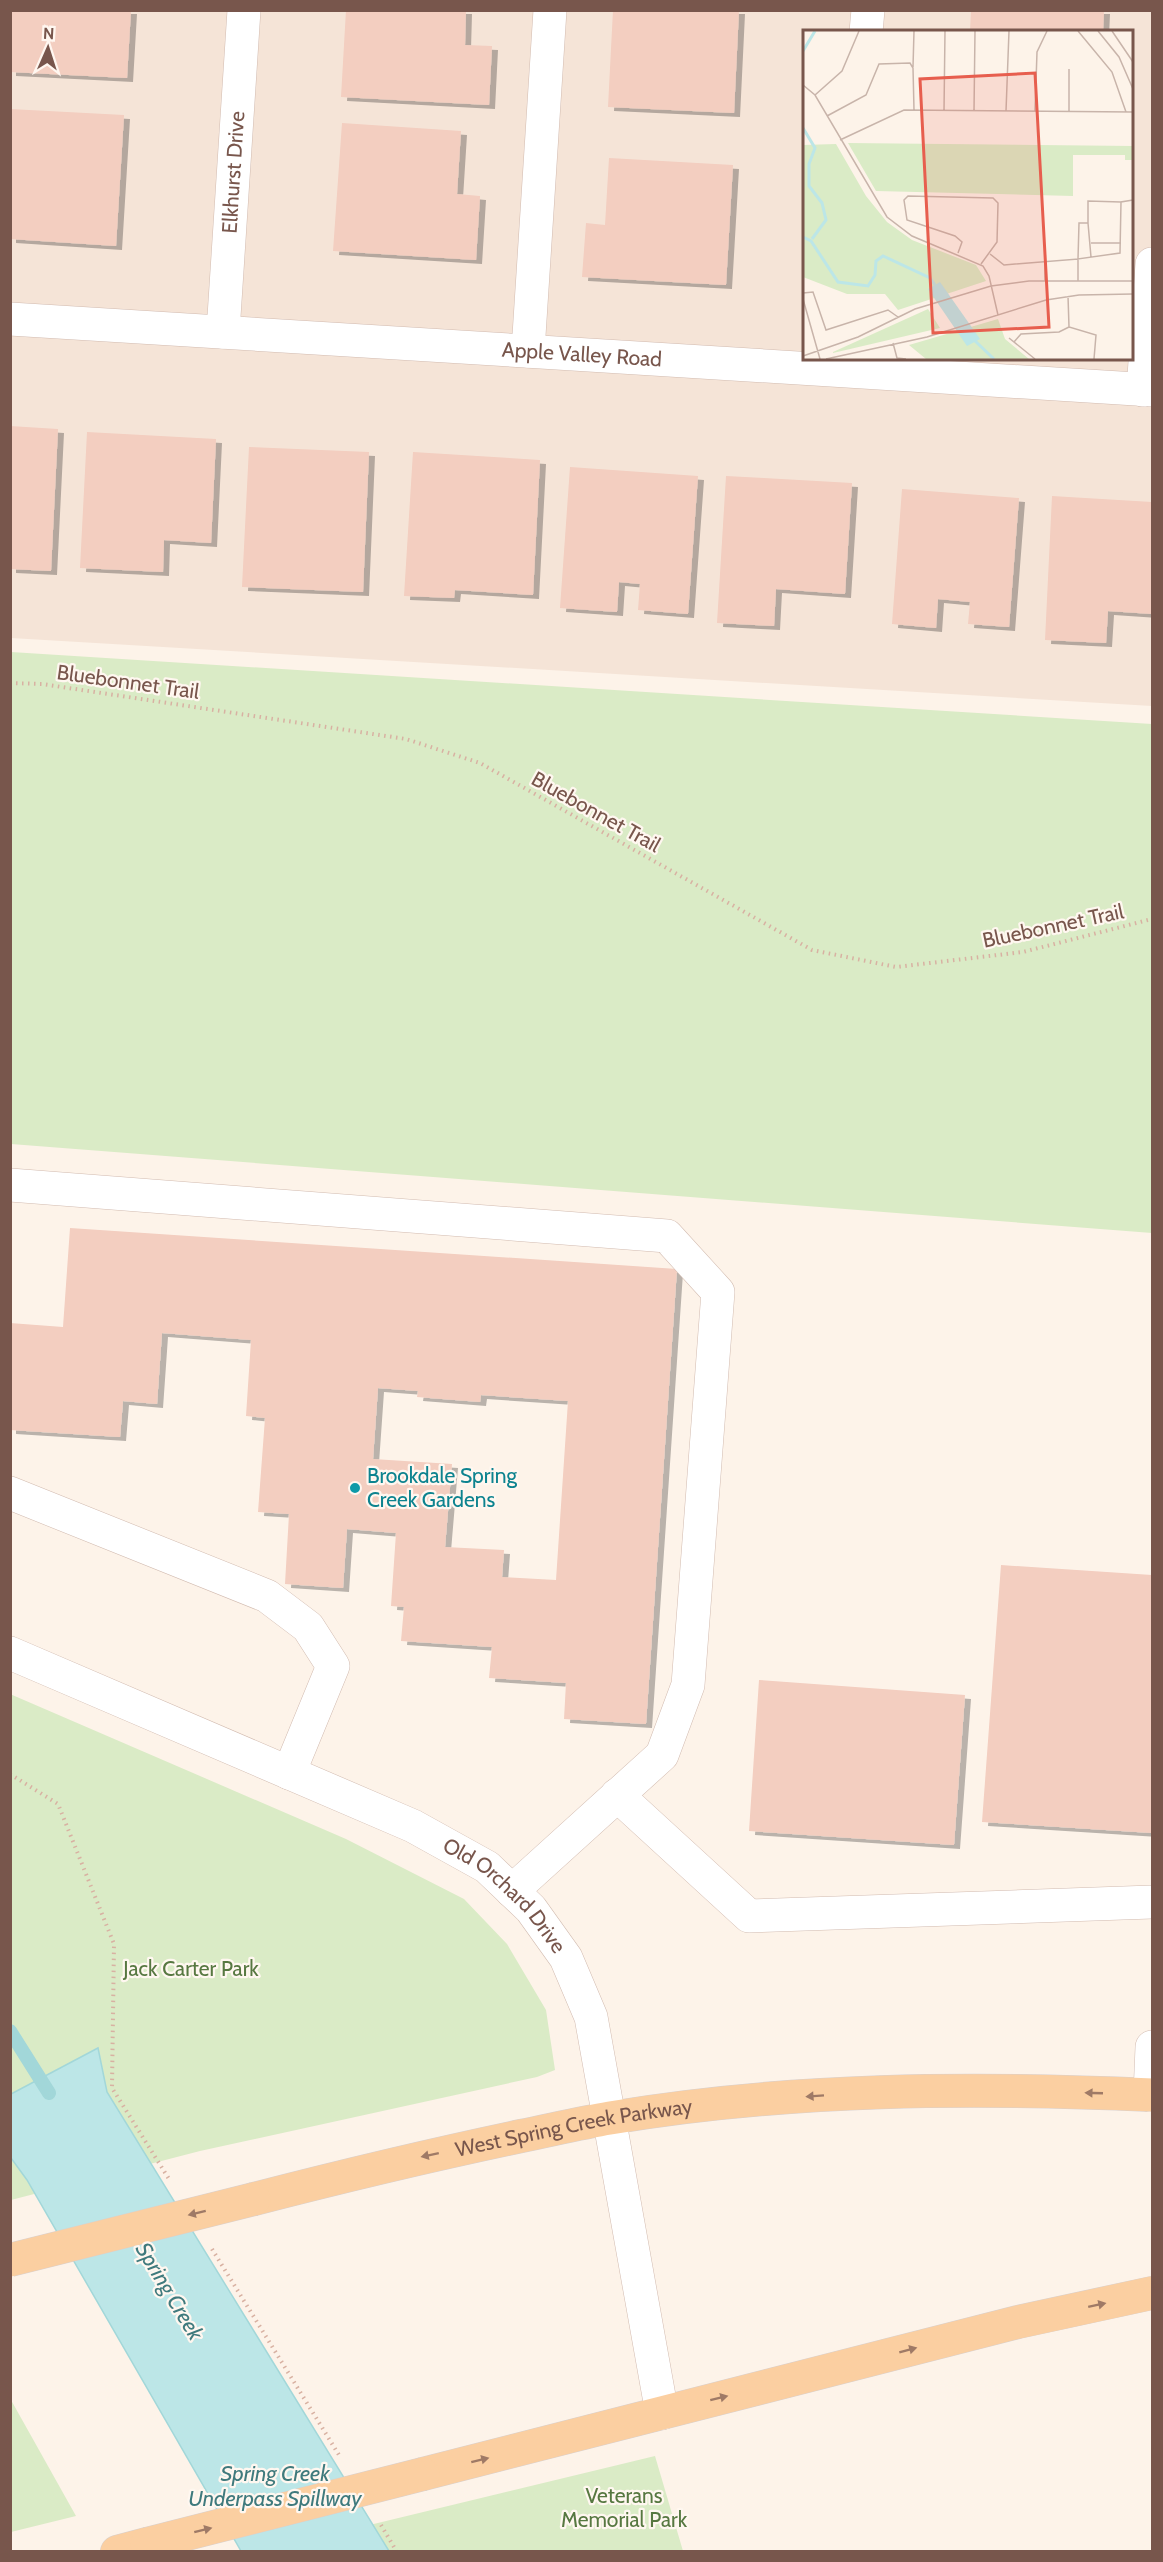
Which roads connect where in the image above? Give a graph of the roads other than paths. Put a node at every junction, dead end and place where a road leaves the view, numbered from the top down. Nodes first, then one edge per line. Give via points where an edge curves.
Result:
1 (244, 10) edge
2 (550, 10) edge
3 (868, 10) edge
4 (866, 30) edge
5 (1152, 264) edge
6 (10, 319) edge
7 (223, 332) junction
8 (528, 351) junction
9 (846, 365) edge
10 (1148, 390) edge
11 (10, 1185) edge
12 (10, 1493) edge
13 (10, 1653) edge
14 (289, 1773) junction
15 (617, 1795) junction
16 (512, 1891) junction
17 (1152, 1902) edge
18 (1152, 2047) edge
19 (1151, 2095) edge
20 (610, 2118) junction
21 (10, 2260) edge
22 (1152, 2292) edge
23 (662, 2413) junction
24 (132, 2548) edge

1 - 7 street, Elkhurst Drive
2 - 8 street
3 - 4 street
5 - 10 street
6 - 7 street, Apple Valley Road
7 - 8 street, Apple Valley Road
8 - 9 street, Apple Valley Road
9 - 10 street, Apple Valley Road
11 - 15 street via 667,1236 718,1292 688,1684 662,1755
12 - 14 street via 267,1596 308,1627 333,1666
13 - 14 street, Old Orchard Drive
14 - 16 street, Old Orchard Drive via 413,1826 487,1867
15 - 16 street
15 - 17 street via 749,1916
16 - 20 street, Old Orchard Drive via 531,1909 570,1968 591,2017
18 - 19 street
19 -> 20 main road, West Spring Creek Parkway via 987,2089 874,2092 745,2101
20 -> 21 main road, West Spring Creek Parkway, bridge via 396,2162
20 - 23 street, Old Orchard Drive
23 -> 22 main road
24 -> 23 main road, bridge

